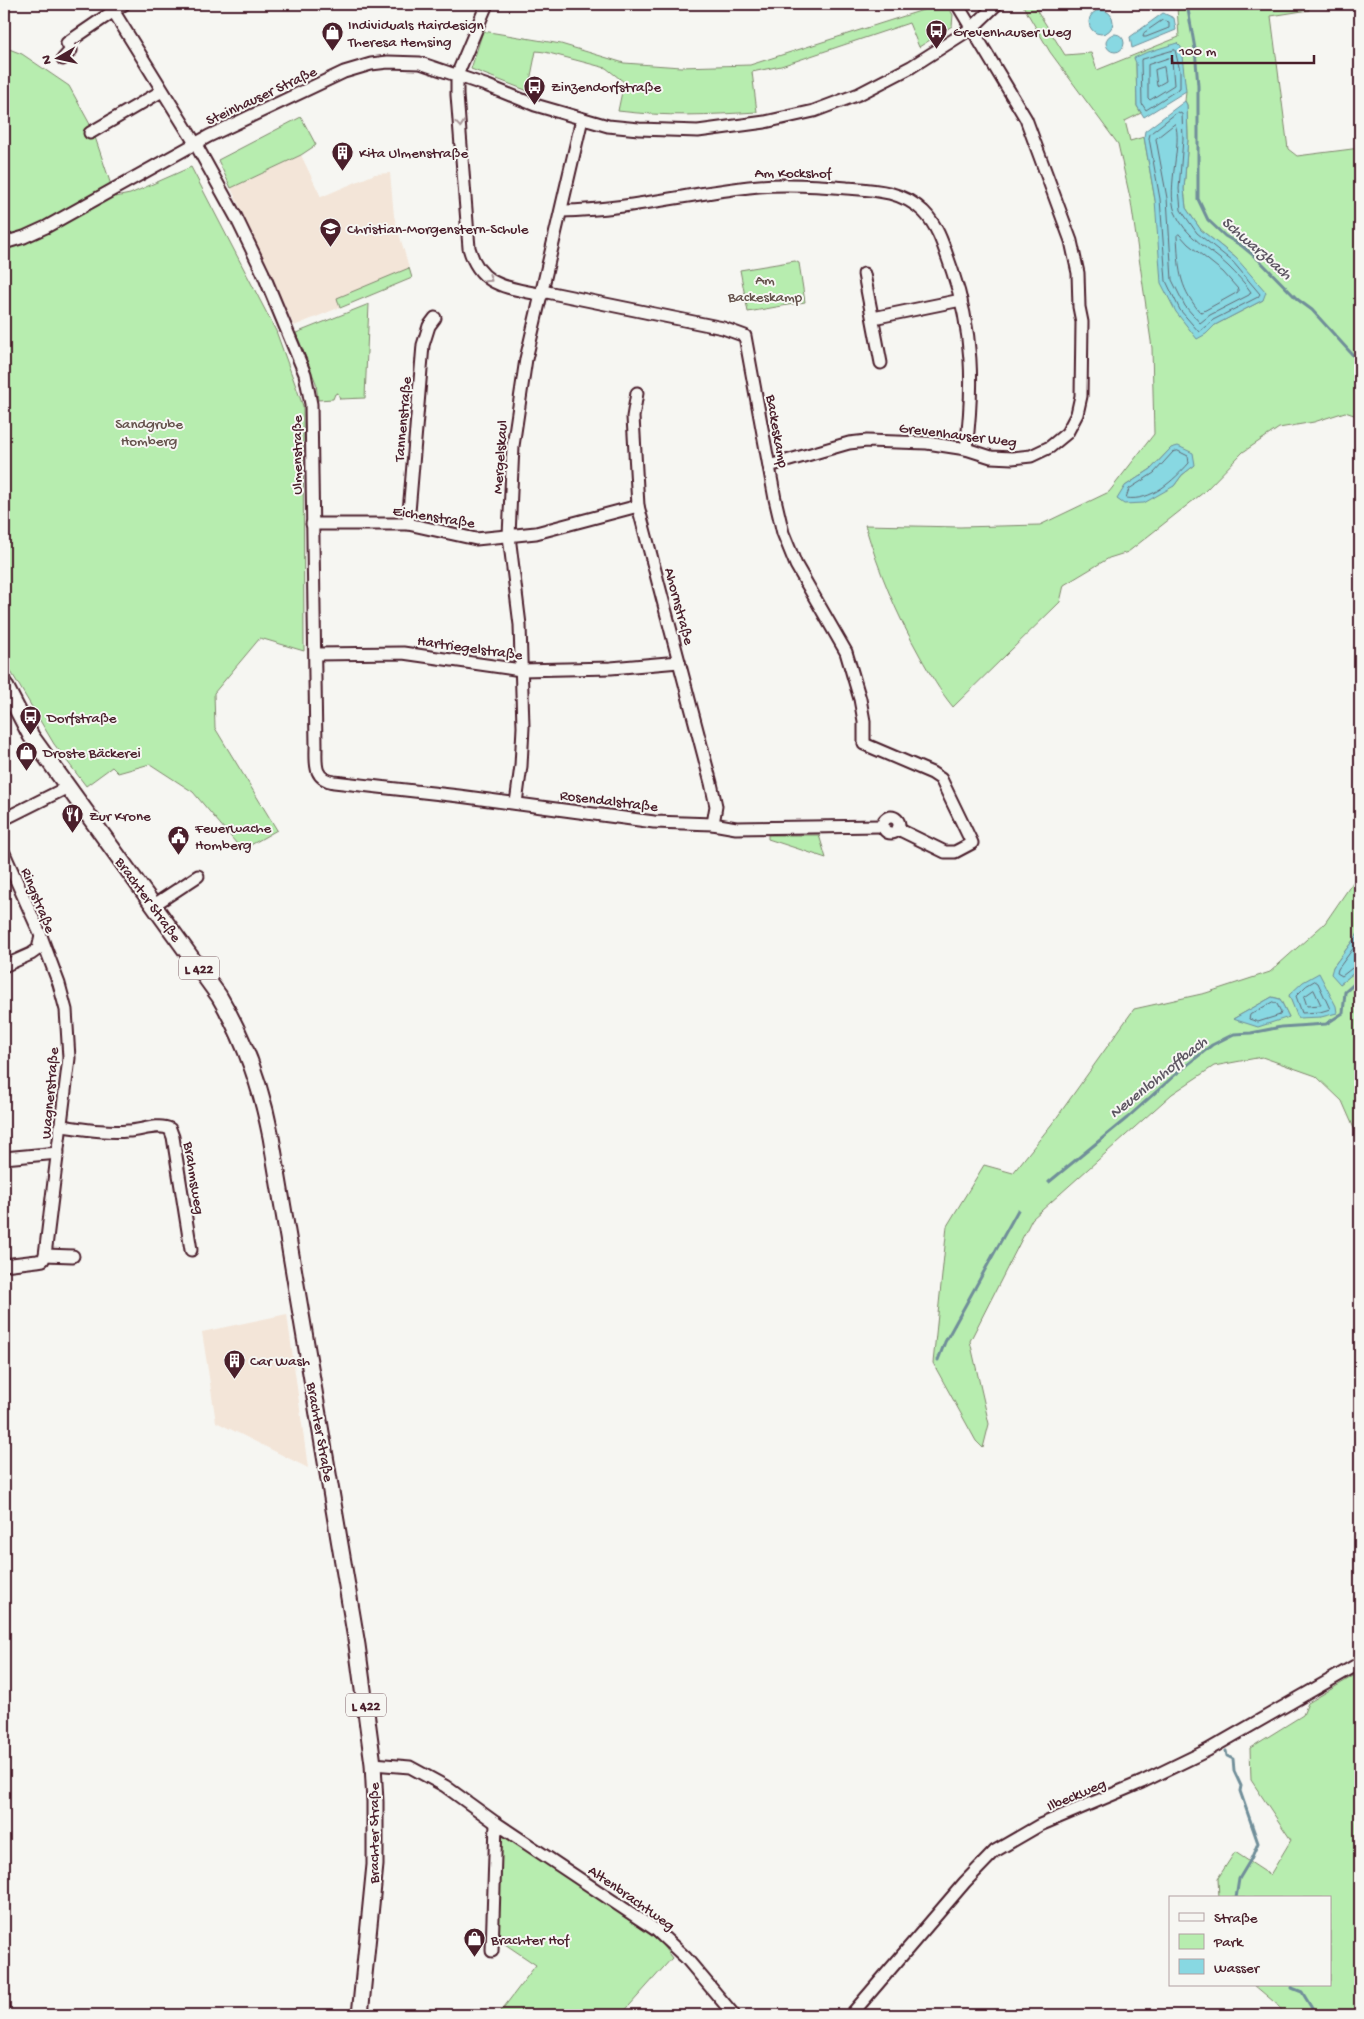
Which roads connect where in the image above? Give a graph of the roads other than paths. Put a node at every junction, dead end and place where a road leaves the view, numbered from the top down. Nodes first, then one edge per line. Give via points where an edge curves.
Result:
1 (124, 4) edge
2 (487, 4) edge
3 (957, 4) edge
4 (997, 4) edge
5 (111, 7) edge
6 (972, 28) junction
7 (63, 59) dead end
8 (457, 75) junction
9 (162, 91) junction
10 (582, 119) junction
11 (90, 133) dead end
12 (195, 143) junction
13 (562, 211) junction
14 (4, 242) edge
15 (864, 274) dead end
16 (542, 293) junction
17 (961, 300) junction
18 (435, 318) dead end
19 (873, 318) junction
20 (881, 363) dead end
21 (637, 393) dead end
22 (966, 449) junction
23 (769, 466) junction
24 (638, 506) junction
25 (312, 524) junction
26 (408, 524) junction
27 (510, 536) junction
28 (316, 654) junction
29 (679, 662) junction
30 (522, 670) junction
31 (4, 684) edge
32 (334, 782) joint
33 (68, 787) junction
34 (516, 803) junction
35 (4, 819) edge
36 (713, 824) junction
37 (898, 829) joint
38 (4, 853) edge
39 (198, 876) dead end
40 (154, 906) junction
41 (41, 936) junction
42 (4, 966) edge
43 (62, 1126) junction
44 (58, 1153) junction
45 (4, 1158) edge
46 (191, 1250) dead end
47 (73, 1256) dead end
48 (44, 1257) junction
49 (4, 1265) edge
50 (1360, 1663) edge
51 (373, 1764) junction
52 (496, 1823) junction
53 (492, 1951) dead end
54 (360, 2015) edge
55 (734, 2015) edge
56 (851, 2015) edge

1 - 5 street
2 - 8 street
3 - 6 street, Grevenhauser Weg
4 - 6 street, Steinhauser Straße
5 - 7 street via 67,43 71,50
5 - 9 street, Ulmenstraße
6 - 10 street, Steinhauser Straße via 900,73 859,94 814,111 765,122 698,131 624,128
6 - 22 street, Grevenhauser Weg via 1026,119 1071,241 1078,273 1082,352 1081,396 1077,414 1067,433 1050,447 1031,456 991,456
8 - 10 street, Steinhauser Straße
8 - 12 street, Steinhauser Straße via 412,62 371,64 344,72
8 -> 16 street via 472,259 482,275 493,283
9 - 11 street
9 - 12 street, Ulmenstraße
10 - 13 street, Mergelskaul
12 - 14 street, Steinhauser Straße via 46,227
12 - 25 street, Ulmenstraße via 263,273 304,374 311,404
13 - 16 street, Mergelskaul
13 - 17 street, Am Kockshof via 669,200 751,186 814,184 884,191 913,203 932,221
15 - 19 street
16 - 23 street, Backeskamp via 723,328 745,336
16 - 27 street, Mergelskaul via 526,359 513,446
17 - 19 street
17 - 22 street, Am Kockshof via 972,375
18 - 26 street, Tannenstraße via 423,345
19 - 20 street
21 - 24 street, Ahornstraße via 633,417
22 - 23 street, Grevenhauser Weg via 927,443 867,441 849,443
23 - 37 street, Backeskamp via 783,533 796,565 846,652 864,721 864,744 941,779 972,843 955,852 945,852
24 - 27 street, Eichenstraße via 536,534
24 - 29 street, Ahornstraße
25 - 26 street, Eichenstraße
25 - 28 street, Ulmenstraße
26 - 27 street, Eichenstraße via 476,539
27 - 30 street, Mergelskaul
28 - 30 street, Hartriegelstraße via 403,653
28 - 32 street, Ulmenstraße via 317,766 322,778
29 - 30 street, Hartriegelstraße via 611,668
29 - 36 street, Ahornstraße via 716,806
30 - 34 street, Mergelskaul via 522,766
31 - 33 main road, L 422 via 31,736
32 - 34 street, Rosendalstraße
33 - 35 street
33 - 40 main road, Brachter Straße / L 422
34 - 36 street, Rosendalstraße via 654,822
36 - 37 street, Rosendalstraße via 736,828 882,826 884,819 892,816 898,821
38 - 41 street, Ringstraße
39 - 40 street
40 - 51 main road, Brachter Straße / L 422 via 227,1010 253,1066 265,1106 357,1645
41 - 42 street, Ringstraße via 38,949
41 - 43 street, Wagnerstraße via 66,1010 69,1058
43 - 44 street, Wagnerstraße
43 - 46 street, Brahmsweg via 128,1132 170,1129
44 - 45 street
44 - 48 street, Wagnerstraße
47 - 48 street
48 - 49 street
50 - 56 street, Ilbeckweg via 1208,1750 1040,1826 995,1851 964,1882
51 - 52 street, Altenbrachtweg via 417,1770
51 - 54 main road, Brachter Straße / L 422 via 375,1865
52 - 53 street
52 - 55 street, Altenbrachtweg via 663,1936

